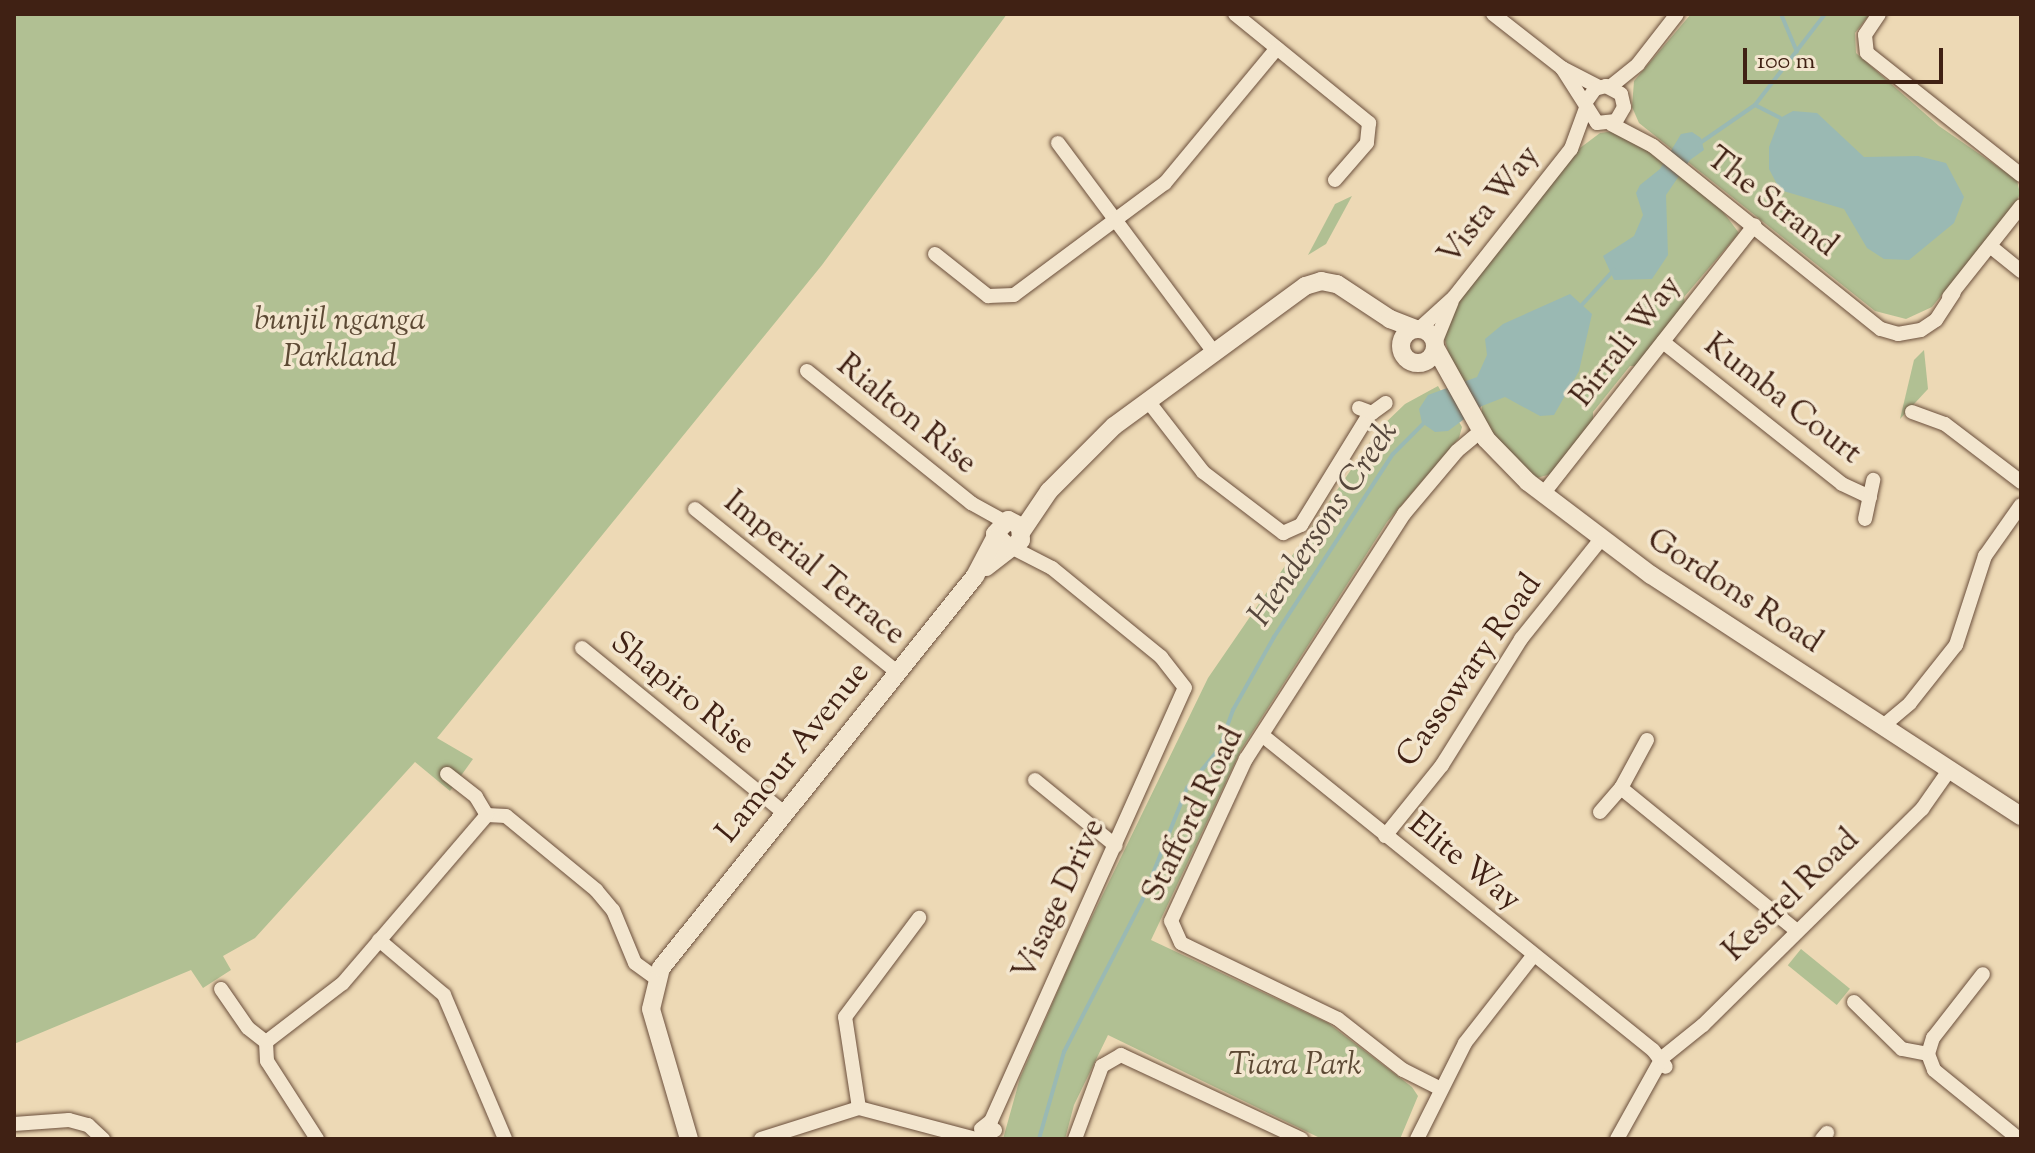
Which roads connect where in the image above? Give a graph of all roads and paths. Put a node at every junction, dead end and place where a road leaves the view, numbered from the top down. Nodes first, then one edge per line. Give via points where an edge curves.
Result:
1 (1235, 14) edge
2 (1493, 14) edge
3 (1677, 14) edge
4 (1879, 14) edge
5 (1277, 48) junction
6 (1638, 64) junction
7 (1562, 68) junction
8 (1605, 87) junction
9 (1624, 103) junction
10 (1586, 105) junction
11 (1607, 124) junction
12 (1058, 143) dead end
13 (1653, 146) junction
14 (1571, 149) junction
15 (2021, 175) edge
16 (1335, 180) dead end
17 (2021, 206) edge
18 (1115, 219) junction
19 (1755, 225) junction
20 (1990, 246) junction
21 (935, 254) dead end
22 (2021, 271) edge
23 (1454, 297) junction
24 (1366, 305) junction
25 (1418, 329) junction
26 (1663, 342) junction
27 (1435, 346) junction
28 (1401, 347) junction
29 (1214, 352) junction
30 (1421, 364) junction
31 (807, 371) dead end
32 (1450, 380) junction
33 (1148, 401) junction
34 (1386, 403) dead end
35 (1912, 412) dead end
36 (1481, 431) junction
37 (1873, 480) dead end
38 (2021, 482) edge
39 (1543, 494) junction
40 (1870, 497) junction
41 (2021, 505) edge
42 (695, 509) dead end
43 (1865, 519) dead end
44 (1008, 534) junction
45 (1601, 539) junction
46 (582, 648) dead end
47 (898, 673) junction
48 (1189, 687) joint
49 (1889, 730) junction
50 (1262, 735) junction
51 (1647, 740) dead end
52 (1955, 772) junction
53 (447, 774) dead end
54 (1035, 780) dead end
55 (1621, 788) junction
56 (1600, 812) dead end
57 (784, 813) junction
58 (487, 815) junction
59 (2021, 816) edge
60 (1385, 836) junction
61 (1116, 846) junction
62 (919, 918) dead end
63 (1797, 931) junction
64 (379, 940) junction
65 (1533, 956) junction
66 (658, 973) junction
67 (1983, 974) dead end
68 (221, 989) dead end
69 (1854, 1002) dead end
70 (266, 1042) junction
71 (1928, 1054) junction
72 (1662, 1063) junction
73 (1439, 1088) junction
74 (683, 1105) junction
75 (859, 1108) junction
76 (52, 1123) junction
77 (14, 1124) edge
78 (1269, 1132) edge
79 (787, 1135) edge
80 (984, 1135) edge
81 (92, 1139) edge
82 (103, 1139) edge
83 (317, 1139) edge
84 (505, 1139) edge
85 (689, 1139) edge
86 (703, 1139) edge
87 (761, 1139) edge
88 (1075, 1139) edge
89 (1301, 1139) edge
90 (1417, 1139) edge
91 (1617, 1139) edge
92 (2019, 1139) edge

1 - 5 street
2 - 7 street
3 - 6 street
4 - 15 street via 1865,35 1867,53
5 - 16 street via 1369,123 1367,143
5 - 18 street via 1181,166
6 - 8 street
6 - 9 street
7 - 8 street, The Strand
7 - 10 street, The Strand
8 - 9 street, The Strand
8 - 10 street
9 - 11 street, Vista Way
9 - 13 street, The Strand
10 - 11 street, The Strand via 1592,119
10 - 14 street, Vista Way
11 - 13 street, The Strand
11 - 14 street, Vista Way
12 - 18 street
13 - 19 street, The Strand
14 - 23 street, Vista Way
17 - 20 street, The Strand
18 - 21 street via 1007,298 988,296
18 - 29 street
19 - 20 street, The Strand via 1855,305 1885,321 1911,323 1927,317
19 - 26 street, Birrali Way
20 - 22 street
23 - 25 street, Vista Way
23 - 27 street, Vista Way
24 - 25 street, Lamour Avenue
24 - 28 street, Lamour Avenue
24 - 29 street, Lamour Avenue via 1337,284 1312,282
25 - 27 street
25 - 28 street via 1404,337
26 - 39 street, Birrali Way
26 - 40 street, Kumba Court via 1842,484
27 - 30 street
27 - 32 street, Gordons Road
28 - 30 street via 1405,358
29 - 33 street, Lamour Avenue
30 - 32 street
31 - 44 street, Rialton Rise
32 - 36 street, Gordons Road
33 - 34 street via 1203,472 1283,533 1301,525 1365,411
33 - 44 street, Lamour Avenue via 1096,442
35 - 38 street via 1938,412
36 - 39 street, Gordons Road
36 - 50 street, Stafford Road via 1445,464 1394,529
37 - 40 street, Kumba Court
39 - 45 street, Gordons Road
40 - 43 street, Kumba Court
41 - 49 street via 1985,556 1956,645
42 - 47 street, Imperial Terrace
44 - 47 street, Lamour Avenue
44 - 48 street, Rialton Rise via 1161,657
45 - 49 street, Gordons Road
45 - 60 street, Cassowary Road via 1521,639 1435,775
46 - 57 street, Shapiro Rise
47 - 57 street, Lamour Avenue
48 - 61 street, Visage Drive
49 - 52 street, Gordons Road
50 - 60 street, Elite Way
50 - 73 street, Stafford Road via 1173,914 1173,936 1338,1019 1403,1070
51 - 55 street
52 - 59 street, Gordons Road
52 - 63 street, Kestrel Road
53 - 58 street via 478,799
54 - 61 street
55 - 56 street
55 - 63 street
57 - 66 street, Lamour Avenue
58 - 64 street
58 - 66 street via 506,816 596,890 613,910 631,956
60 - 65 street, Elite Way
61 - 80 street, Visage Drive
62 - 75 street via 845,1017
63 - 72 street, Kestrel Road
64 - 70 street via 334,992
64 - 84 street via 444,995
65 - 72 street, Elite Way
65 - 73 street via 1465,1043
66 - 74 street via 653,1016
67 - 71 street via 1933,1038
68 - 70 street via 248,1028
69 - 71 street via 1902,1049
70 - 83 street via 267,1061
71 - 92 street via 1934,1070
72 - 91 street, Kestrel Road
73 - 90 street
74 - 85 street
74 - 86 street
75 - 79 street
75 - 80 street
76 - 77 street
76 - 81 street
76 - 82 street via 79,1122
78 - 88 street via 1121,1055 1102,1066
78 - 89 street
79 - 87 street

